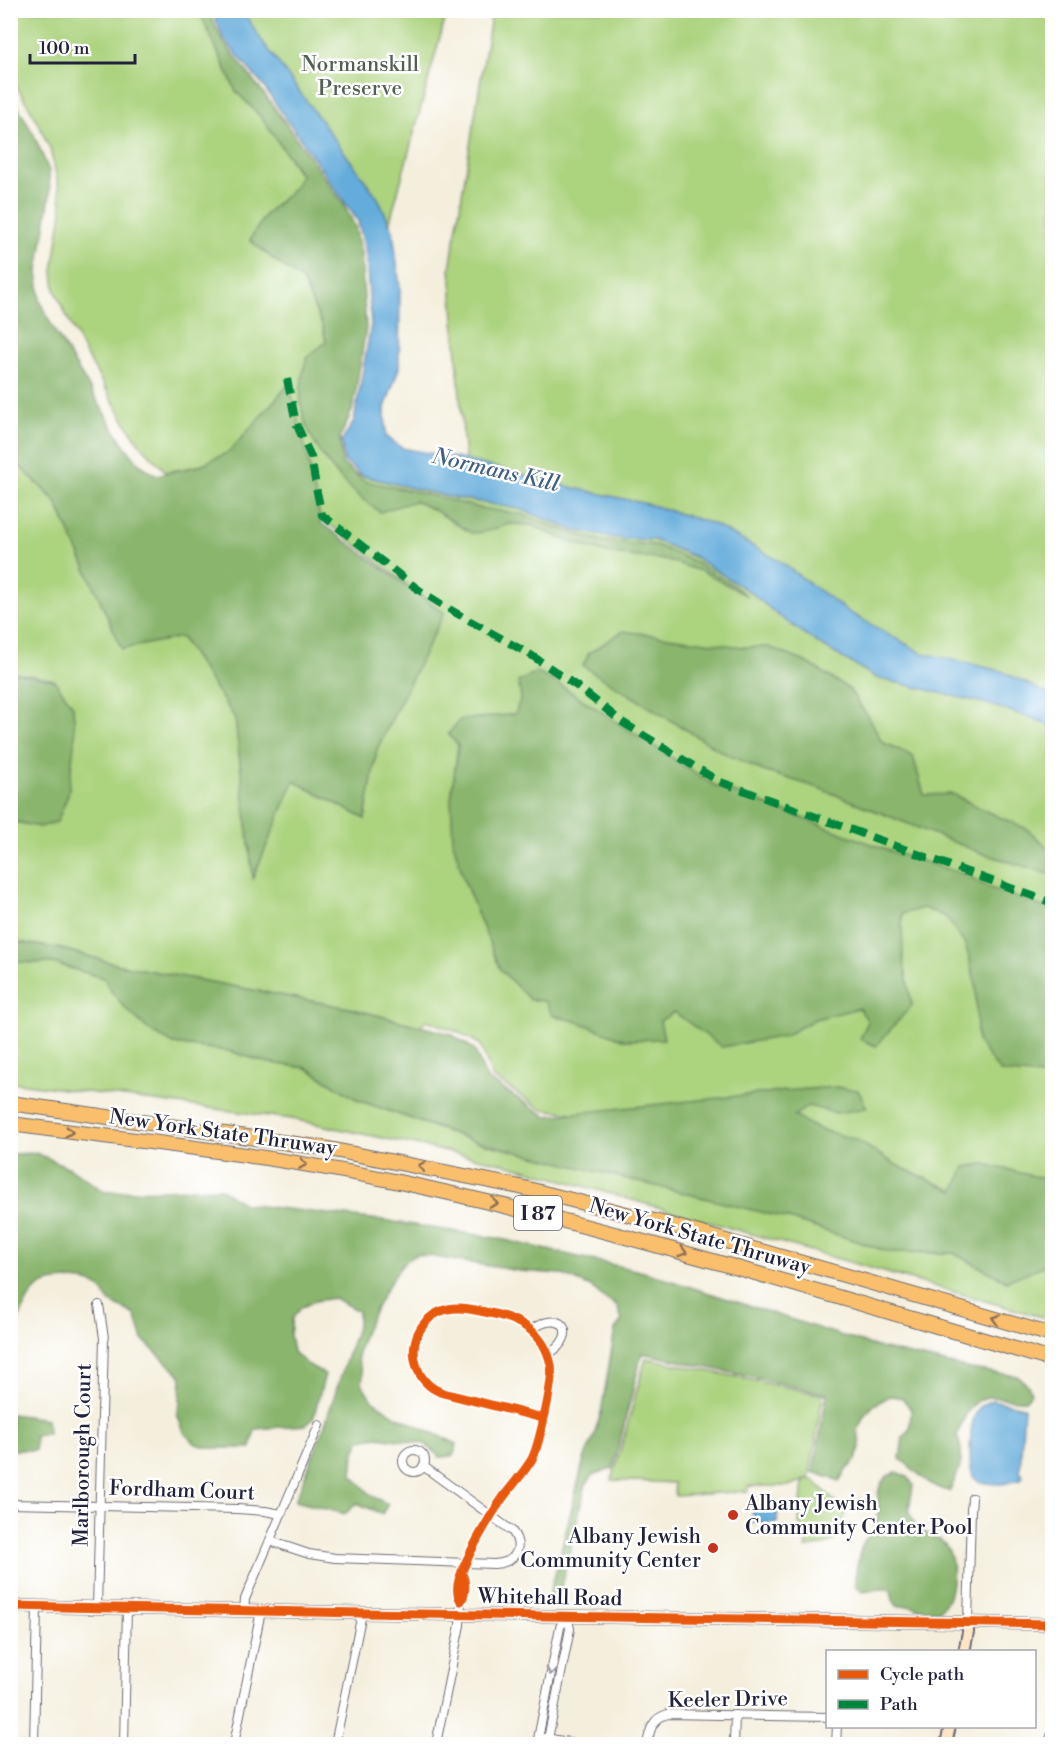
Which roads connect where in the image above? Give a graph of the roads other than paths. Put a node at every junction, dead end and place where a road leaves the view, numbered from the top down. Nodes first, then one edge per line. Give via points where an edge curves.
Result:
1 (10, 1103) edge
2 (10, 1125) edge
3 (99, 1305) dead end
4 (531, 1330) junction
5 (1053, 1335) edge
6 (548, 1354) junction
7 (1053, 1360) edge
8 (543, 1418) junction
9 (319, 1425) dead end
10 (423, 1466) dead end
11 (972, 1498) dead end
12 (10, 1504) edge
13 (99, 1506) junction
14 (281, 1514) junction
15 (492, 1516) junction
16 (270, 1541) junction
17 (466, 1563) junction
18 (10, 1606) edge
19 (37, 1606) junction
20 (97, 1608) junction
21 (127, 1608) junction
22 (244, 1611) junction
23 (261, 1611) junction
24 (362, 1613) junction
25 (461, 1614) junction
26 (567, 1615) junction
27 (968, 1622) junction
28 (1053, 1624) edge
29 (964, 1650) edge
30 (735, 1715) junction
31 (826, 1717) edge
32 (837, 1728) edge
33 (950, 1728) edge
34 (1053, 1734) edge
35 (537, 1741) edge
36 (548, 1742) edge
37 (34, 1744) edge
38 (124, 1744) edge
39 (234, 1744) edge
40 (335, 1744) edge
41 (436, 1744) edge
42 (580, 1744) edge
43 (647, 1744) edge
44 (734, 1744) edge
45 (836, 1744) edge
46 (946, 1744) edge
47 (1048, 1744) edge

5 -> 1 highway, New York State Thruway / I 87 via 674,1226 520,1187 295,1143
2 -> 7 highway, New York State Thruway / I 87 via 242,1153 463,1196 668,1248
3 - 13 street, Marlborough Court via 104,1338
4 - 6 street
4 - 6 street via 550,1321 561,1326 565,1335 562,1343
4 - 8 street via 506,1316 449,1309 422,1324 414,1354 423,1380 436,1390
6 - 8 street via 552,1379
8 - 15 street via 532,1459
9 - 14 street
10 - 15 street
11 - 27 street
12 - 13 street, Fordham Court
13 - 14 street, Fordham Court via 245,1509
13 - 20 street, Marlborough Court
14 - 16 street
15 - 17 street
15 - 17 street via 514,1533 516,1553 500,1564
16 - 17 street via 330,1558
16 - 22 street via 245,1599
17 - 25 street via 458,1581
18 - 19 street, Whitehall Road
19 - 20 street, Whitehall Road
19 - 37 street
20 - 21 street, Whitehall Road
21 - 22 street, Whitehall Road
21 - 38 street
22 - 23 street, Whitehall Road
23 - 24 street, Whitehall Road
23 - 39 street
24 - 25 street, Whitehall Road
24 - 40 street
25 - 26 street, Whitehall Road
25 - 41 street
26 - 27 street, Whitehall Road
26 -> 35 street via 560,1628
26 - 36 street via 570,1629
27 - 28 street, Whitehall Road
27 - 29 street
30 - 31 street, Keeler Drive
30 - 43 street, Keeler Drive via 663,1715 652,1725
30 - 44 street
32 - 45 street
33 - 46 street
34 - 47 street
35 - 36 street
36 - 42 street

